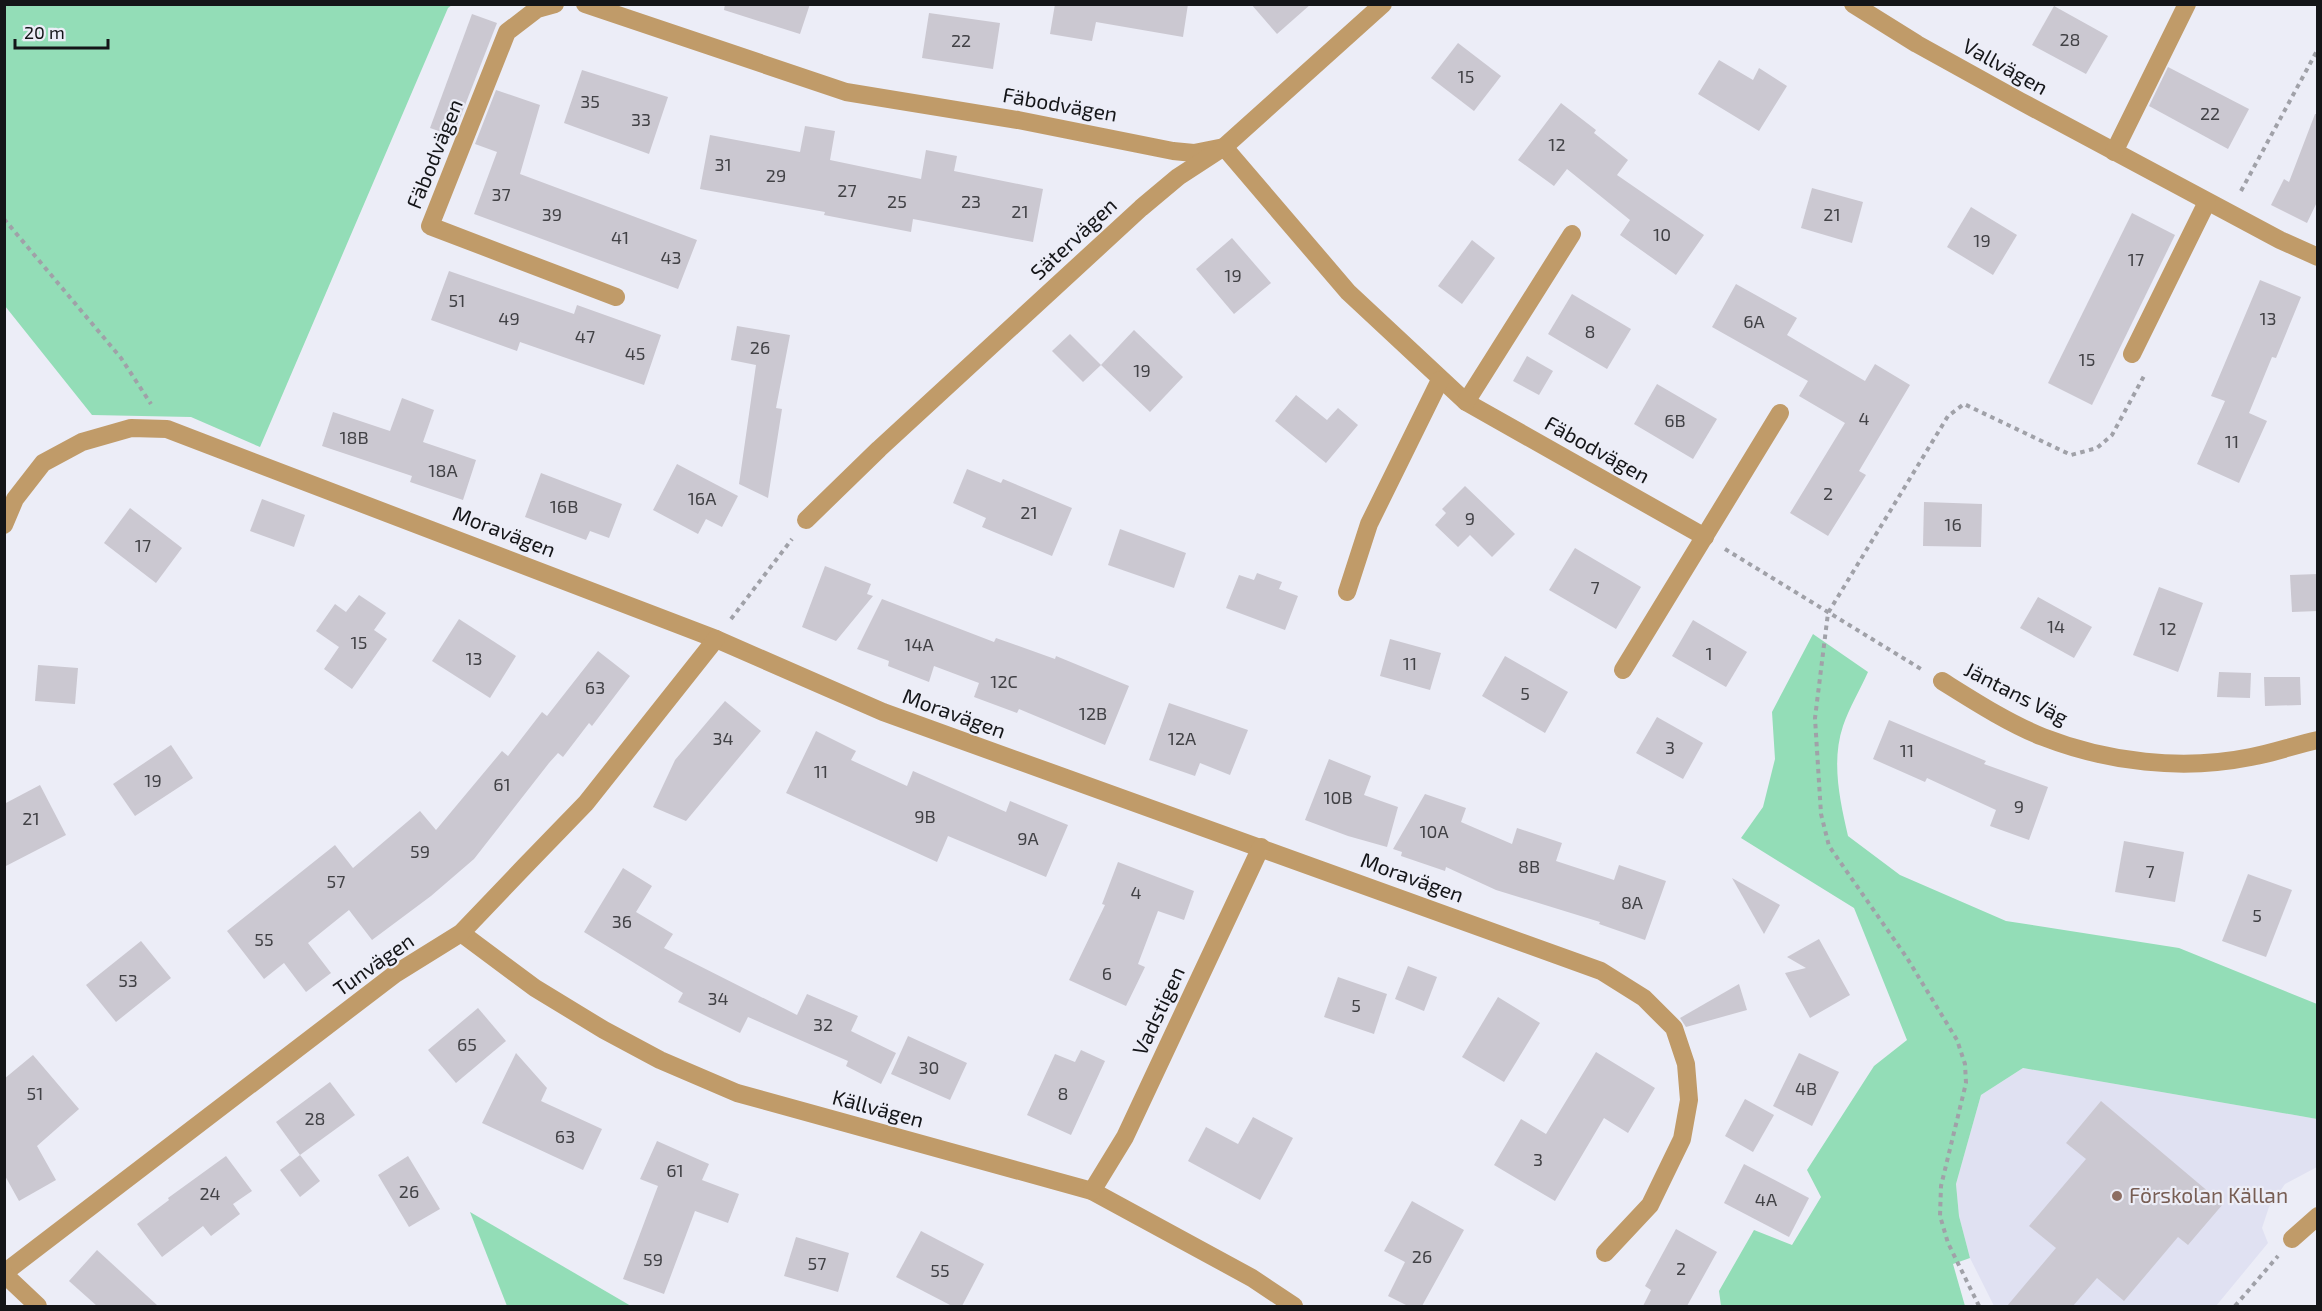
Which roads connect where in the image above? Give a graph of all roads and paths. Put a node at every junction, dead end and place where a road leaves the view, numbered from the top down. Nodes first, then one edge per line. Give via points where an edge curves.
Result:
1 (555, 4) edge
2 (585, 4) edge
3 (1383, 4) edge
4 (1853, 4) edge
5 (2187, 4) edge
6 (1881, 12) edge
7 (2318, 49) edge
8 (1224, 147) junction
9 (2114, 152) junction
10 (2207, 202) junction
11 (2229, 213) junction
12 (4, 219) edge
13 (1572, 234) dead end
14 (2318, 257) edge
15 (616, 297) dead end
16 (2132, 354) dead end
17 (2148, 369) dead end
18 (1440, 380) junction
19 (1466, 402) junction
20 (1780, 413) dead end
21 (167, 429) junction
22 (806, 520) joint
23 (4, 525) edge
24 (1706, 537) junction
25 (1347, 592) dead end
26 (1828, 614) junction
27 (716, 639) junction
28 (1623, 670) dead end
29 (1942, 681) joint
30 (2318, 740) edge
31 (1262, 847) junction
32 (460, 933) junction
33 (1092, 1191) junction
34 (2318, 1216) edge
35 (2292, 1239) joint
36 (1605, 1253) dead end
37 (4, 1273) edge
38 (38, 1306) edge
39 (1293, 1306) edge
40 (1979, 1306) edge
41 (2235, 1306) edge

1 - 15 street, Fäbodvägen via 537,9 507,32 430,226
2 - 8 street, Fäbodvägen via 846,93 1018,120 1173,151 1194,153
3 - 8 street, Sätervägen
4 - 6 street, Vallvägen
5 - 9 street
6 - 9 street, Vallvägen
7 - 11 path
8 - 18 street, Fäbodvägen via 1348,292
8 - 22 street, Sätervägen via 1178,177 1141,208
9 - 10 street, Vallvägen
10 - 11 street, Vallvägen
10 - 16 street
11 - 14 street, Vallvägen
12 - 21 path via 120,357
13 - 19 street
17 - 26 path via 2112,435 2097,448 2071,455 1964,404 1948,416
18 - 19 street, Fäbodvägen
18 - 25 street via 1369,524
19 - 24 street, Fäbodvägen
20 - 24 street
21 - 23 street, Moravägen via 130,428 82,442 43,463 15,499
21 - 27 street, Moravägen
22 - 27 path
24 - 26 path
24 - 28 street
26 - 29 path
26 - 40 path via 1815,718 1821,814 1829,846 1907,958 1957,1040 1965,1064 1966,1083 1941,1186 1940,1216 1948,1243
27 - 31 street, Moravägen via 884,712
27 - 32 street, Tunvägen via 586,802
29 - 30 street, Jäntans Väg via 2042,736 2099,755 2193,763 2250,758
31 - 33 street, Vadstigen via 1125,1137
31 - 36 street, Moravägen via 1601,971 1644,998 1674,1028 1686,1064 1689,1100 1682,1139 1650,1204
32 - 33 street, Källvägen via 535,988 604,1030 660,1060 737,1093
32 - 37 street, Tunvägen via 395,974
33 - 39 street, Källvägen via 1252,1278
34 - 35 street
35 - 41 path
37 - 38 street

